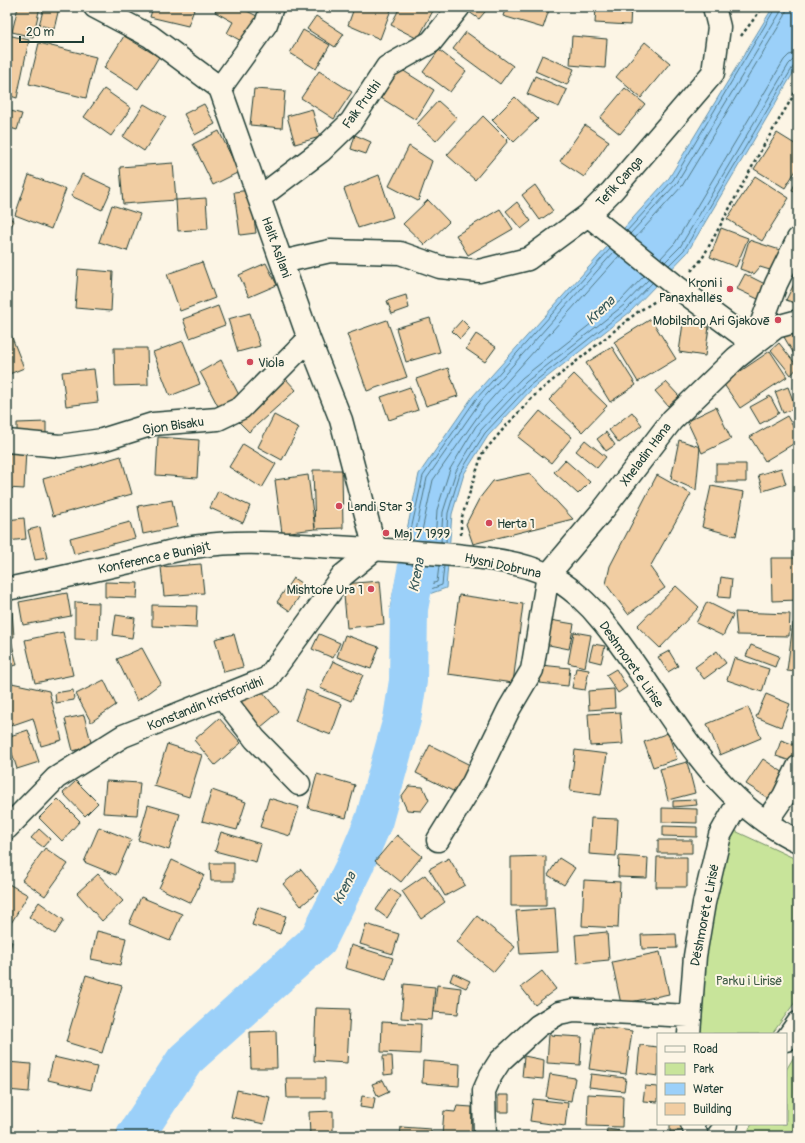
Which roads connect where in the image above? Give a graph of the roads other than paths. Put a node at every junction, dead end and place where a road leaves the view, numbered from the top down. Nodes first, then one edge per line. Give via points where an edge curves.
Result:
1 (95, 7) edge
2 (272, 7) edge
3 (460, 7) edge
4 (714, 7) edge
5 (220, 88) junction
6 (259, 198) junction
7 (588, 215) junction
8 (798, 239) edge
9 (282, 262) junction
10 (798, 321) edge
11 (309, 339) junction
12 (754, 344) junction
13 (7, 441) edge
14 (375, 549) junction
15 (399, 551) joint
16 (548, 575) junction
17 (7, 589) edge
18 (222, 696) junction
19 (798, 767) edge
20 (299, 784) dead end
21 (739, 802) junction
22 (766, 822) junction
23 (7, 828) edge
24 (438, 840) dead end
25 (798, 841) edge
26 (798, 1023) edge
27 (689, 1025) edge
28 (787, 1039) edge
29 (692, 1125) edge
30 (726, 1125) edge
31 (485, 1136) edge
32 (697, 1136) edge
33 (718, 1136) edge

1 - 5 street via 150,36
2 - 5 street via 266,24
3 - 6 street, Faik Pruthi via 431,42 387,67 351,122 321,152
4 - 7 street, Tefik Çanga via 719,27 713,73 612,191
5 - 6 street, Halit Asllani
6 - 9 street, Halit Asllani
7 - 9 street, Tefik Çanga via 528,259 479,271 440,267 400,253 330,251
7 - 12 street via 677,287
8 - 12 street via 776,284
9 - 11 street, Halit Asllani
10 - 12 street, Xheladin Hana via 776,327
11 - 13 street, Gjon Bisaku via 241,408 218,419 153,424 102,440 60,446
11 - 14 street, Halit Asllani via 341,420
12 - 16 street, Xheladin Hana via 672,420 603,510
14 - 15 street, Konferenca e Bunjajt
14 - 17 street, Konferenca e Bunjajt via 243,542 199,546
14 - 18 street, Konstandin Kristforidhi via 342,576 268,678
15 - 16 street, Hysni Dobruna via 459,556 522,566
16 - 21 street, Deshmoret e Lirise via 571,589 602,620 655,697
16 - 24 street via 532,670 509,709 473,783
18 - 20 street via 255,739
18 - 23 street, Konstandin Kristforidhi via 123,736 56,778
19 - 22 street via 784,796
21 - 22 street, Deshmoret e Lirise
21 - 27 street, Dëshmorët e Lirisë via 720,835 704,903 695,956
22 - 25 street, Deshmoret e Lirise
26 - 28 street
27 - 31 street via 574,1010 559,1012 538,1026 500,1061 491,1075 484,1091
29 - 32 street
30 - 33 street

